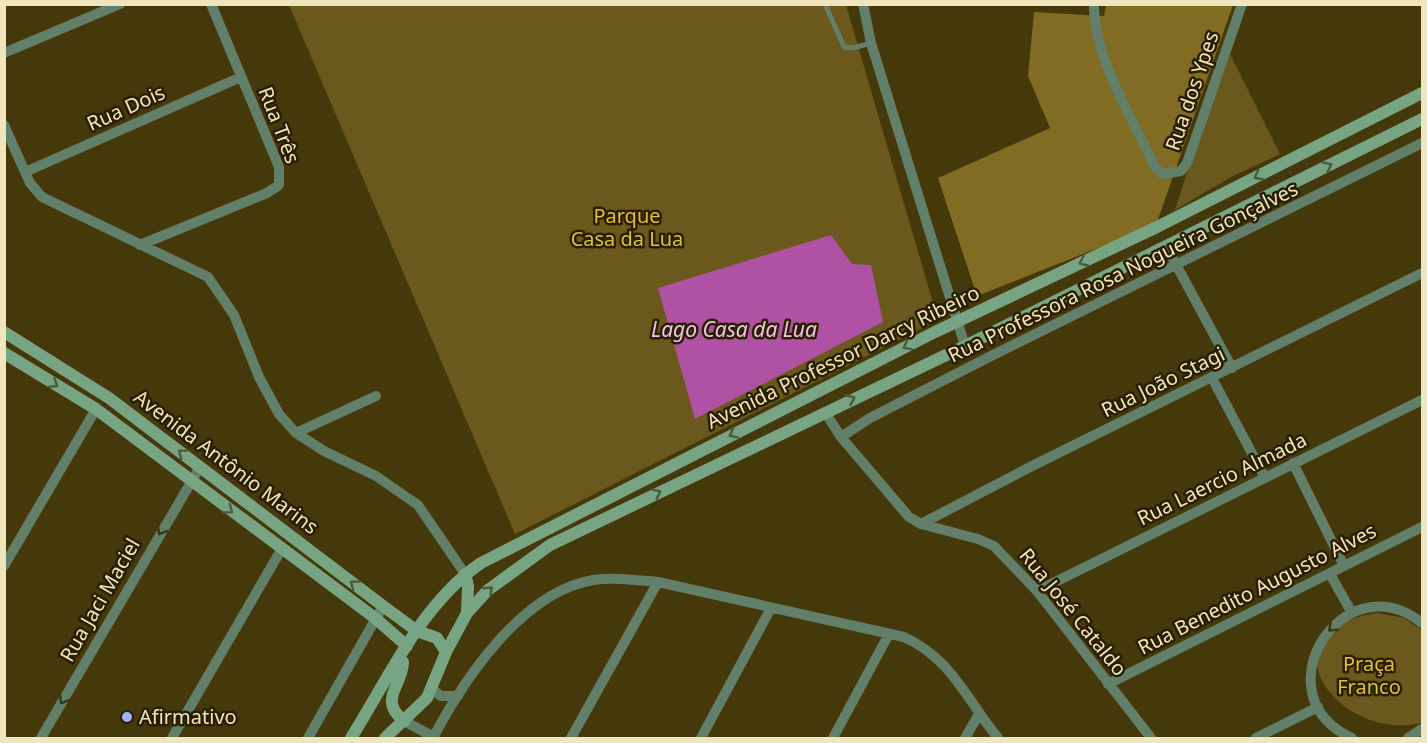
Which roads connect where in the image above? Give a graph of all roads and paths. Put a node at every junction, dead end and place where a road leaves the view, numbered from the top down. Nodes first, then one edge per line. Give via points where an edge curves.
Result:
1 (120, 4) edge
2 (211, 4) edge
3 (825, 4) edge
4 (863, 4) edge
5 (1094, 4) edge
6 (1242, 4) edge
7 (871, 43) junction
8 (4, 53) edge
9 (241, 77) junction
10 (1422, 93) edge
11 (1422, 119) edge
12 (4, 125) edge
13 (1422, 143) edge
14 (25, 172) junction
15 (140, 245) junction
16 (1166, 246) junction
17 (1177, 266) junction
18 (1422, 273) edge
19 (957, 323) junction
20 (5, 333) edge
21 (965, 346) junction
22 (4, 353) edge
23 (1232, 368) junction
24 (1212, 378) junction
25 (376, 396) dead end
26 (1422, 400) edge
27 (96, 409) junction
28 (825, 412) junction
29 (296, 433) junction
30 (841, 437) junction
31 (1293, 463) junction
32 (200, 467) junction
33 (1264, 476) junction
34 (190, 480) junction
35 (921, 524) junction
36 (1422, 527) edge
37 (281, 550) junction
38 (4, 566) edge
39 (1344, 566) junction
40 (465, 574) junction
41 (1330, 574) junction
42 (658, 582) junction
43 (1037, 591) junction
44 (383, 606) junction
45 (771, 608) junction
46 (466, 613) junction
47 (1352, 613) junction
48 (375, 618) junction
49 (1422, 623) edge
50 (417, 631) junction
51 (889, 634) junction
52 (404, 651) junction
53 (446, 652) junction
54 (1108, 684) junction
55 (432, 689) junction
56 (458, 696) junction
57 (1318, 707) junction
58 (979, 714) junction
59 (404, 721) junction
60 (1422, 729) edge
61 (41, 738) edge
62 (172, 738) edge
63 (308, 738) edge
64 (351, 738) edge
65 (385, 738) edge
66 (434, 738) edge
67 (571, 738) edge
68 (701, 738) edge
69 (833, 738) edge
70 (965, 738) edge
71 (998, 738) edge
72 (1151, 738) edge
73 (1256, 738) edge
74 (1352, 738) edge
75 (1411, 738) edge

1 - 8 street
2 - 9 street, Rua Três
3 - 7 lane via 844,46
4 - 7 street
5 - 6 street, Rua dos Ypes via 1094,19 1106,62 1155,167 1162,174 1182,171 1187,163
7 - 19 street
9 - 14 street, Rua Dois
9 - 15 street, Rua Três via 279,167 279,185
10 -> 19 main road, Avenida Professor Darcy Ribeiro
16 -> 11 main road, Avenida Professor Darcy Ribeiro
12 - 14 street
13 - 17 street, Rua Professora Rosa Nogueira Gonçalves
14 - 15 street via 42,197
15 - 29 street via 208,277 220,291 259,377 279,414
16 - 17 street
16 - 21 main road, Avenida Professor Darcy Ribeiro
17 - 23 street
17 - 30 street, Rua Professora Rosa Nogueira Gonçalves via 991,356
18 - 23 street, Rua João Stagi
19 - 21 street
19 -> 40 main road, Avenida Professor Darcy Ribeiro via 590,506
32 -> 20 main road, Avenida Antônio Marins via 109,398
28 -> 21 main road, Avenida Professor Darcy Ribeiro
22 -> 27 main road, Avenida Antônio Marins
23 - 24 street, Rua João Stagi
24 - 33 street
24 - 35 street, Rua João Stagi
25 - 29 street
26 - 31 street, Rua Laercio Almada
27 - 34 main road, Avenida Antônio Marins
27 - 38 street
28 - 30 street, Rua José Cataldo
46 -> 28 main road, Avenida Professor Darcy Ribeiro via 488,590 549,544
29 - 40 street via 405,494 428,519
30 - 35 street, Rua José Cataldo via 898,507
31 - 33 street, Rua Laercio Almada
31 - 39 street
32 - 34 street, Rua Jaci Maciel
44 -> 32 main road, Avenida Antônio Marins
33 - 43 street, Rua Laercio Almada
34 -> 37 main road, Avenida Antônio Marins
34 -> 61 street, Rua Jaci Maciel
35 - 43 street, Rua José Cataldo via 994,546
36 - 39 street, Rua Benedito Augusto Alves
37 - 48 main road, Avenida Antônio Marins
37 - 62 street
39 - 41 street, Rua Benedito Augusto Alves
40 - 46 main road
40 - 50 main road, Avenida Professor Darcy Ribeiro via 440,599
41 - 47 street
41 - 54 street, Rua Benedito Augusto Alves
42 - 45 street
42 - 56 street via 593,580 542,600 514,623
42 - 67 street
43 - 54 street, Rua José Cataldo
44 - 48 street
44 - 50 main road, Avenida Antônio Marins
45 - 51 street
45 - 68 street
46 - 53 main road, Avenida Professor Darcy Ribeiro
47 - 49 street via 1372,607 1394,609
47 -> 57 street via 1323,636 1314,653 1310,671
48 - 52 main road, Avenida Antônio Marins
48 - 63 street
50 - 52 main road, Avenida Professor Darcy Ribeiro
50 - 53 main road, Avenida Antônio Marins via 437,638
51 - 58 street via 921,646 942,662
51 - 69 street
52 - 59 main road via 392,698 395,711
52 - 64 main road, Avenida Professor Darcy Ribeiro
53 - 55 main road, Avenida Professor Darcy Ribeiro
54 - 72 street, Rua José Cataldo
55 - 56 street via 441,696
55 - 59 main road, Avenida Professor Darcy Ribeiro
56 - 66 street
57 - 73 street
57 - 74 street via 1328,722
58 - 70 street
58 - 71 street
59 - 65 main road, Avenida Professor Darcy Ribeiro
59 - 66 street
60 - 75 street

